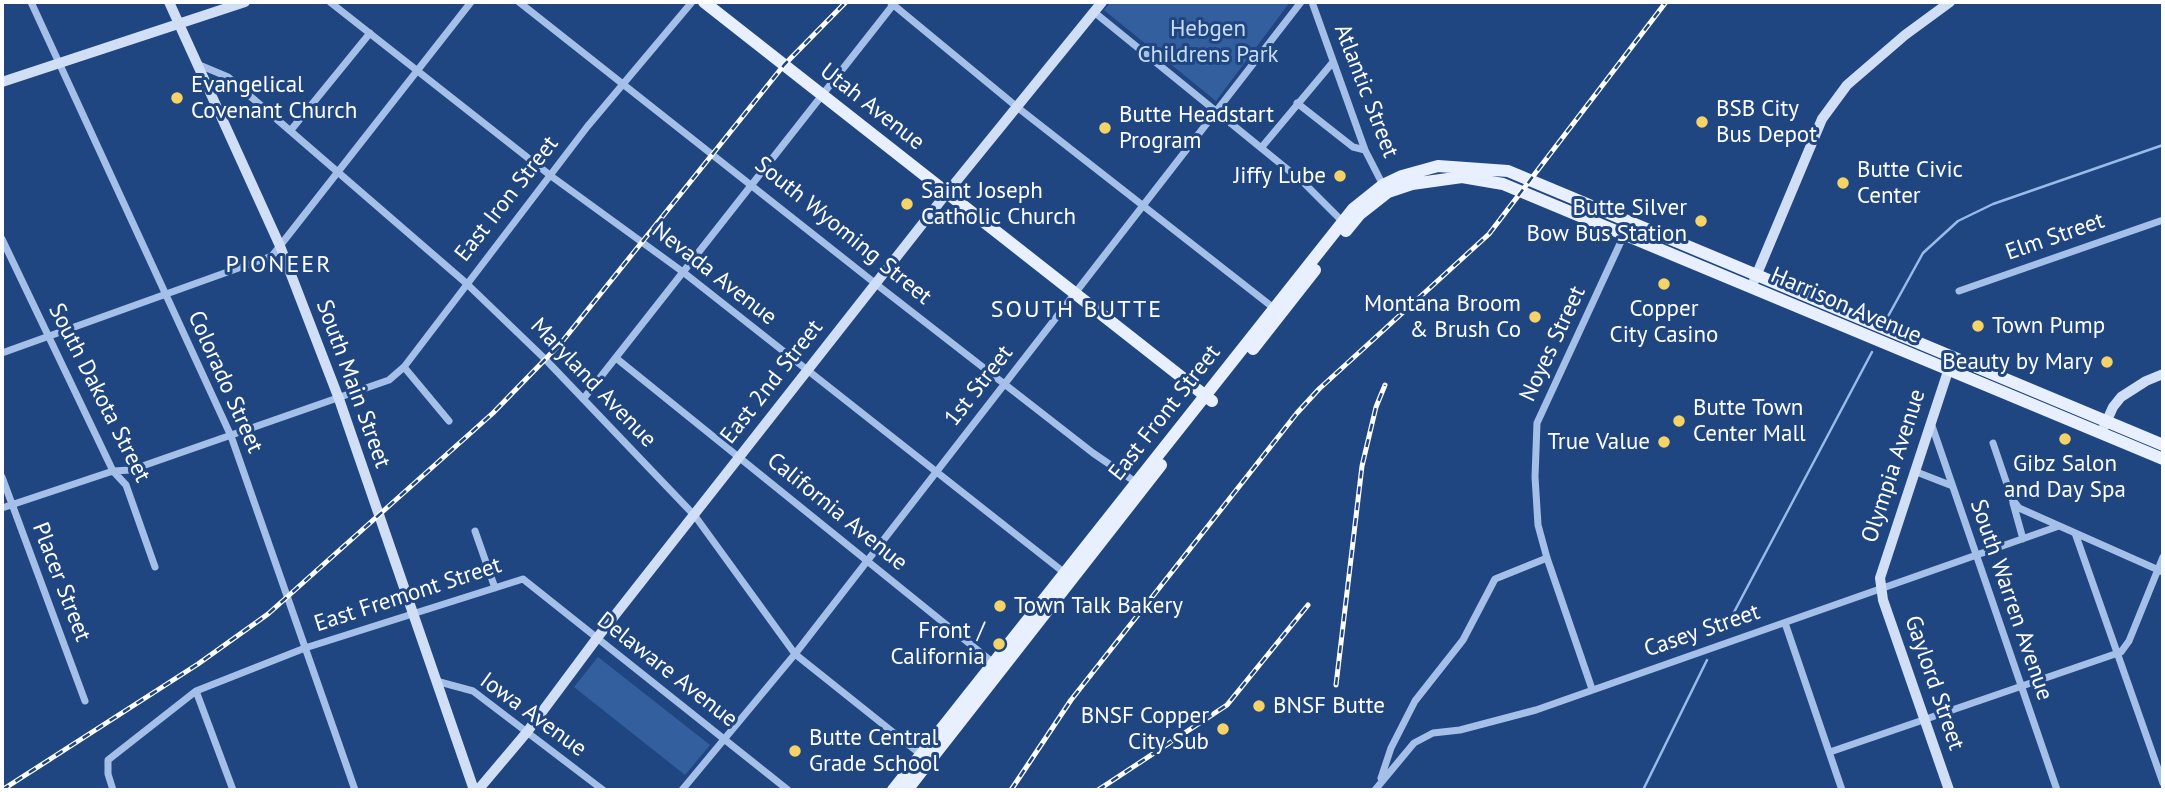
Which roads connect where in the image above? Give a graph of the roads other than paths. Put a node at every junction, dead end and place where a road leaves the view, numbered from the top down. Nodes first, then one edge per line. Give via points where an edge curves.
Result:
1 (31, 2) edge
2 (169, 2) edge
3 (245, 2) edge
4 (330, 2) edge
5 (471, 2) edge
6 (519, 2) edge
7 (691, 2) edge
8 (704, 2) edge
9 (1102, 2) edge
10 (1301, 2) edge
11 (1312, 2) edge
12 (1950, 2) edge
13 (892, 3) edge
14 (1094, 12) junction
15 (178, 22) junction
16 (370, 33) junction
17 (60, 62) junction
18 (1333, 62) junction
19 (197, 64) junction
20 (416, 71) junction
21 (2, 82) edge
22 (624, 83) junction
23 (821, 95) junction
24 (1297, 103) junction
25 (1017, 107) junction
26 (1217, 113) junction
27 (291, 130) junction
28 (1261, 148) junction
29 (1365, 150) junction
30 (337, 171) junction
31 (551, 176) junction
32 (1526, 178) joint
33 (753, 184) junction
34 (1515, 187) joint
35 (1385, 188) junction
36 (946, 194) junction
37 (1530, 194) junction
38 (1584, 201) junction
39 (1144, 207) junction
40 (2163, 220) edge
41 (1630, 222) junction
42 (1346, 225) junction
43 (1624, 235) junction
44 (2, 239) edge
45 (280, 246) junction
46 (683, 272) junction
47 (1757, 275) junction
48 (466, 283) junction
49 (876, 284) junction
50 (1752, 289) junction
51 (1959, 291) dead end
52 (166, 294) junction
53 (1075, 294) junction
54 (1278, 311) junction
55 (47, 337) junction
56 (2, 354) edge
57 (616, 358) junction
58 (1953, 358) junction
59 (404, 367) junction
60 (1948, 371) junction
61 (808, 372) junction
62 (2163, 374) edge
63 (1006, 383) junction
64 (584, 398) junction
65 (338, 399) junction
66 (1209, 399) junction
67 (449, 421) dead end
68 (1930, 422) junction
69 (2104, 427) junction
70 (230, 436) junction
71 (1993, 443) dead end
72 (2163, 445) edge
73 (739, 459) junction
74 (2163, 459) edge
75 (113, 471) junction
76 (936, 471) junction
77 (1914, 471) junction
78 (2, 477) edge
79 (1140, 485) junction
80 (1950, 485) junction
81 (2012, 499) junction
82 (12, 504) junction
83 (2, 508) edge
84 (695, 516) junction
85 (2059, 526) junction
86 (475, 531) dead end
87 (2075, 533) junction
88 (2023, 539) junction
89 (1974, 557) junction
90 (2163, 557) edge
91 (1546, 558) junction
92 (866, 560) junction
93 (155, 567) dead end
94 (2161, 570) edge
95 (1068, 575) junction
96 (523, 579) joint
97 (495, 588) junction
98 (1880, 590) junction
99 (413, 614) junction
100 (1785, 623) junction
101 (597, 638) junction
102 (305, 648) junction
103 (2117, 653) junction
104 (795, 654) junction
105 (998, 666) junction
106 (436, 681) junction
107 (2022, 686) junction
108 (1592, 690) junction
109 (196, 691) junction
110 (85, 701) dead end
111 (1924, 720) junction
112 (527, 733) junction
113 (723, 738) junction
114 (1830, 752) junction
115 (925, 758) junction
116 (1380, 780) junction
117 (2163, 783) edge
118 (113, 790) edge
119 (233, 790) edge
120 (355, 790) edge
121 (476, 790) edge
122 (603, 790) edge
123 (682, 790) edge
124 (788, 790) edge
125 (893, 790) edge
126 (907, 790) edge
127 (1375, 790) edge
128 (1842, 790) edge
129 (1949, 790) edge
130 (2057, 790) edge

1 - 17 street, Colorado Street
2 - 15 street, South Main Street
3 - 15 street
4 - 16 street, Nevada Avenue
5 - 20 street
6 - 22 street, South Wyoming Street
7 - 22 street, East Iron Street
8 - 23 main road, Utah Avenue
9 - 14 street, East 2nd Street
10 - 26 street, 1st Street
11 - 18 street, Atlantic Street
12 - 47 street via 1847,85 1822,119
13 - 23 street
13 - 25 street
14 - 25 street, East 2nd Street
14 - 26 street
15 - 17 street
15 - 19 street, South Main Street
16 - 20 street, Nevada Avenue
16 - 27 street
17 - 21 street
17 - 52 street, Colorado Street
18 - 24 street
18 - 29 street, Atlantic Street
19 - 27 street, Maryland Avenue via 228,77
19 - 45 street, South Main Street
20 - 30 street
20 - 31 street, Nevada Avenue
22 - 31 street, East Iron Street
22 - 33 street, South Wyoming Street
23 - 33 street
23 - 36 main road, Utah Avenue
24 - 28 street
24 - 29 street via 1353,147
25 - 36 street, East 2nd Street
25 - 39 street
26 - 28 street
26 - 39 street, 1st Street
27 - 30 street, Maryland Avenue
28 - 42 street
29 - 35 street, Atlantic Street
30 - 45 street
30 - 48 street, Maryland Avenue
31 - 46 street, Nevada Avenue
31 - 48 street, East Iron Street
32 - 35 main road, East Front Street via 1480,167 1438,166 1402,176
32 - 38 main road, Harrison Avenue
33 - 46 street
33 - 49 street, South Wyoming Street
34 - 35 main road, East Front Street via 1478,178 1440,177
34 - 37 main road, Harrison Avenue
35 - 42 main road, East Front Street via 1360,202
36 - 49 street, East 2nd Street
36 - 53 main road, Utah Avenue
37 - 38 main road via 1574,206
37 - 43 main road, Harrison Avenue
38 - 41 main road, Harrison Avenue
39 - 53 street, 1st Street
39 - 54 street
40 - 51 street, Elm Street
41 - 43 street, Noyes Street
41 - 47 main road, Harrison Avenue
42 - 54 main road, East Front Street
43 - 50 main road, Harrison Avenue
43 - 91 street, Noyes Street via 1538,423 1538,513
44 - 55 street, South Dakota Street
45 - 52 street via 272,256
45 - 65 street, South Main Street
46 - 57 street
46 - 61 street, Nevada Avenue
47 - 50 street
47 - 58 main road, Harrison Avenue
48 - 59 street, East Iron Street
48 - 64 street, Maryland Avenue
49 - 61 street, East 2nd Street
49 - 63 street, South Wyoming Street
50 - 60 main road, Harrison Avenue
52 - 55 street
52 - 70 street, Colorado Street
53 - 63 street, 1st Street
53 - 66 main road, Utah Avenue
54 - 66 main road, East Front Street
55 - 56 street
55 - 75 street, South Dakota Street
57 - 64 street
57 - 73 street, California Avenue
58 - 60 street, Olympia Avenue
58 - 69 main road, Harrison Avenue
59 - 65 street, East Iron Street via 389,380
59 - 67 street
60 - 68 street, Olympia Avenue
60 - 69 main road, Harrison Avenue
61 - 73 street, East 2nd Street
61 - 76 street, Nevada Avenue
62 - 69 street via 2121,397
63 - 76 street, 1st Street
63 - 79 street, South Wyoming Street
64 - 84 street, Maryland Avenue
65 - 70 street, East Iron Street
65 - 99 street, South Main Street
66 - 79 main road, East Front Street
68 - 77 street, Olympia Avenue
68 - 80 street, South Warren Avenue
69 - 72 main road, Harrison Avenue
69 - 74 main road, Harrison Avenue
70 - 75 street, East Iron Street via 131,470
70 - 102 street, Colorado Street
71 - 81 street
73 - 84 street, East 2nd Street
73 - 92 street, California Avenue
75 - 82 street, East Iron Street
75 - 93 street, South Dakota Street via 126,485
76 - 92 street, 1st Street
76 - 95 street, Nevada Avenue
77 - 80 street
77 - 98 street, Olympia Avenue via 1881,573
78 - 82 street, Placer Street
79 - 95 main road, East Front Street
80 - 89 street, South Warren Avenue
81 - 85 street via 2023,511
81 - 88 street
82 - 83 street, East Iron Street
82 - 110 street, Placer Street
84 - 101 street, East 2nd Street
84 - 104 street, Maryland Avenue
85 - 87 street
85 - 88 street, Casey Street
86 - 97 street
87 - 94 street
87 - 103 street
88 - 89 street, Casey Street
89 - 98 street, Casey Street
89 - 107 street, South Warren Avenue
90 - 94 street
91 - 108 street, Noyes Street
91 - 116 street via 1495,579 1463,640 1415,701
92 - 104 street, 1st Street
92 - 105 street, California Avenue
94 - 103 street via 2129,641
95 - 105 main road, East Front Street
96 - 97 street, East Fremont Street
96 - 101 street, Delaware Avenue
97 - 99 street, East Fremont Street
98 - 100 street, Casey Street
98 - 111 street, Gaylord Street
99 - 102 street, East Fremont Street
99 - 106 street, South Main Street
100 - 108 street, Casey Street
100 - 114 street
101 - 112 street, East 2nd Street
101 - 113 street, Delaware Avenue
102 - 109 street, East Fremont Street
102 - 120 street, Colorado Street
103 - 107 street
103 - 117 street
104 - 113 street, 1st Street
104 - 115 street, Maryland Avenue
105 - 115 main road, East Front Street
106 - 112 street, Iowa Avenue via 473,691
106 - 121 street, South Main Street
107 - 111 street
107 - 130 street, South Warren Avenue
108 - 116 street, Casey Street via 1494,722 1433,733 1414,743
109 - 118 street, East Fremont Street via 108,760
109 - 119 street
111 - 114 street
111 - 129 street, Gaylord Street
112 - 121 street, East 2nd Street
112 - 122 street, Iowa Avenue
113 - 123 street, 1st Street
113 - 124 street, Delaware Avenue
114 - 128 street
115 - 125 main road, East Front Street
115 - 126 main road, East Front Street
116 - 127 street, Casey Street

